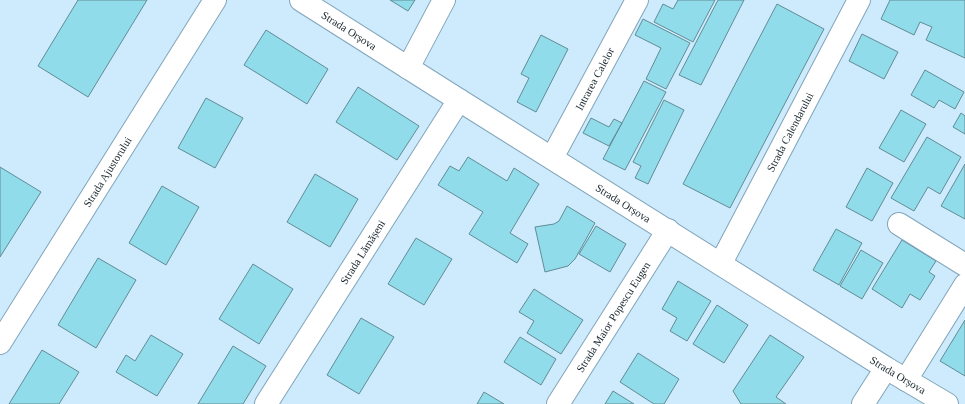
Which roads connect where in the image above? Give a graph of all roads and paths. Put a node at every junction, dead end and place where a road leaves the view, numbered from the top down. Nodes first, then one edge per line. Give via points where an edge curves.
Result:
1 (215, 0) edge
2 (301, 0) edge
3 (444, 0) edge
4 (637, 0) edge
5 (859, 0) edge
6 (408, 68) junction
7 (459, 100) junction
8 (552, 158) junction
9 (899, 224) dead end
10 (668, 230) junction
11 (721, 263) junction
12 (965, 265) edge
13 (965, 285) edge
14 (0, 343) edge
15 (886, 368) junction
16 (906, 380) junction
17 (266, 404) edge
18 (558, 404) edge
19 (863, 404) edge
20 (946, 404) edge

1 - 14 street, Strada Ajustorului
2 - 6 street, Strada Orșova
3 - 6 street
4 - 8 street, Intrarea Calelor
5 - 11 street, Strada Calendarului
6 - 7 street, Strada Orșova
7 - 8 street, Strada Orșova
7 - 17 street, Strada Lămășeni
8 - 10 street, Strada Orșova
9 - 12 street
10 - 11 street, Strada Orșova
10 - 18 street, Strada Maior Popescu Eugen
11 - 15 street, Strada Orșova
13 - 16 street
15 - 16 street, Strada Orșova
15 - 19 street
16 - 20 street, Strada Orșova

